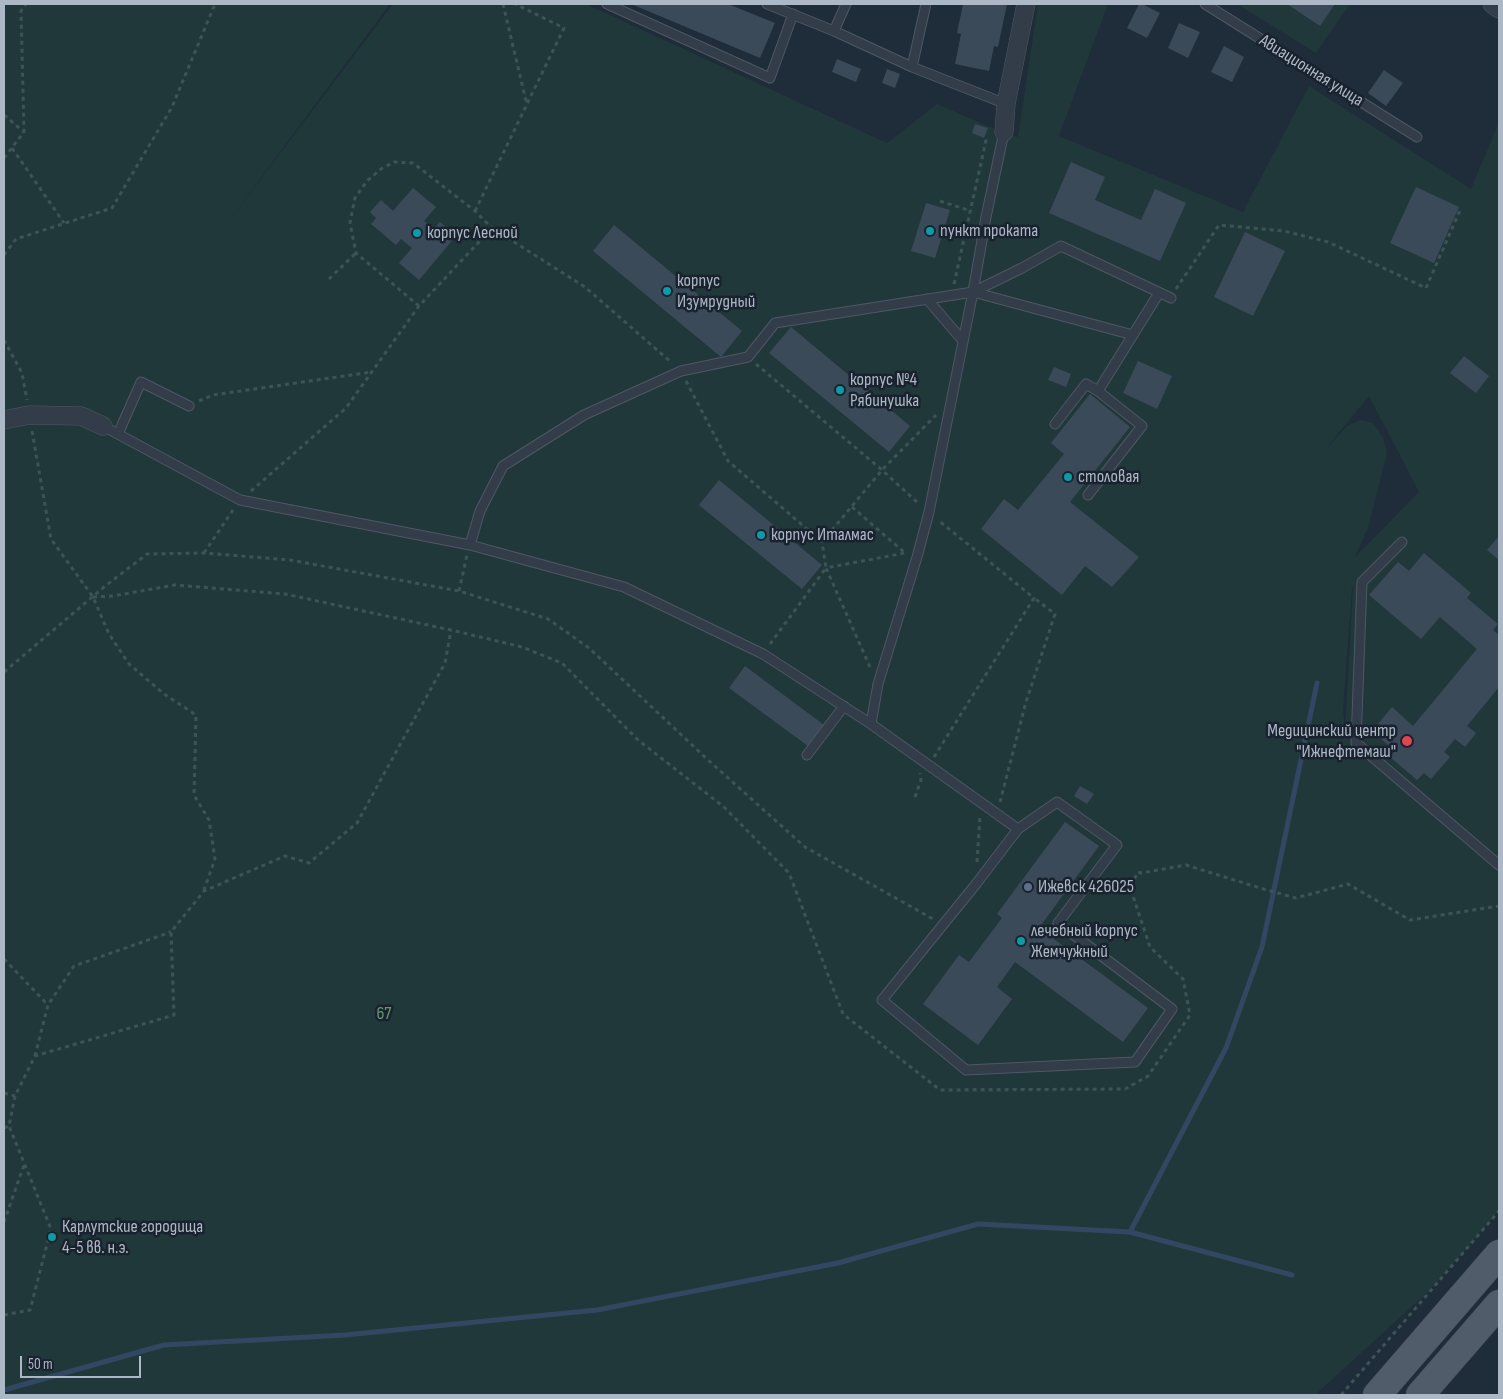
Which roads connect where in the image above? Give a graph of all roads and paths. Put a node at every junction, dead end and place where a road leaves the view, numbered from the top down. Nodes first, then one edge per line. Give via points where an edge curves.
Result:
1 (26, 4) edge
2 (215, 4) edge
3 (502, 4) edge
4 (516, 4) edge
5 (607, 4) edge
6 (767, 4) edge
7 (846, 4) edge
8 (926, 4) edge
9 (1026, 4) edge
10 (1205, 4) edge
11 (1492, 4) edge
12 (1499, 9) edge
13 (793, 14) junction
14 (834, 32) junction
15 (912, 67) junction
16 (1006, 104) junction
17 (527, 106) junction
18 (4, 115) edge
19 (997, 130) junction
20 (24, 132) junction
21 (1417, 138) dead end
22 (12, 148) junction
23 (4, 158) edge
24 (940, 201) dead end
25 (1461, 208) dead end
26 (475, 210) junction
27 (970, 211) junction
28 (986, 216) junction
29 (64, 223) junction
30 (492, 228) junction
31 (356, 253) junction
32 (4, 255) edge
33 (328, 279) dead end
34 (973, 292) junction
35 (1159, 293) junction
36 (952, 295) junction
37 (1171, 298) joint
38 (927, 299) junction
39 (419, 306) junction
40 (1133, 335) junction
41 (4, 340) edge
42 (963, 341) junction
43 (748, 357) junction
44 (372, 371) junction
45 (680, 371) junction
46 (1098, 391) junction
47 (952, 399) junction
48 (189, 406) joint
49 (29, 415) junction
50 (4, 420) edge
51 (1055, 424) dead end
52 (110, 430) junction
53 (882, 470) junction
54 (1088, 495) dead end
55 (240, 500) junction
56 (852, 507) junction
57 (929, 512) junction
58 (822, 542) junction
59 (1402, 542) dead end
60 (470, 545) junction
61 (204, 553) junction
62 (905, 553) junction
63 (917, 558) junction
64 (826, 568) junction
65 (459, 590) junction
66 (93, 597) junction
67 (1034, 598) junction
68 (451, 630) junction
69 (763, 654) junction
70 (4, 672) edge
71 (878, 684) junction
72 (844, 706) junction
73 (871, 724) junction
74 (807, 755) dead end
75 (918, 758) junction
76 (929, 766) junction
77 (914, 796) dead end
78 (981, 803) junction
79 (997, 814) junction
80 (1018, 829) junction
81 (1499, 865) edge
82 (976, 884) junction
83 (204, 891) junction
84 (1499, 906) edge
85 (942, 925) junction
86 (170, 932) junction
87 (4, 959) edge
88 (48, 1005) junction
89 (35, 1056) junction
90 (4, 1093) edge
91 (14, 1096) junction
92 (9, 1126) junction
93 (4, 1128) edge
94 (24, 1164) junction
95 (1499, 1211) edge
96 (4, 1222) edge
97 (1499, 1254) edge
98 (1499, 1304) edge
99 (4, 1315) edge
100 (1341, 1395) edge
101 (1378, 1395) edge
102 (1420, 1395) edge

1 - 20 path via 21,11
2 - 29 path via 172,107 112,208
3 - 17 path
4 - 17 path via 564,28
5 - 13 lane via 770,78
6 - 13 lane
7 - 14 lane
8 - 15 lane
9 - 16 street
10 - 21 lane, Авиационная улица
11 - 12 street
13 - 14 lane
14 - 15 lane
15 - 16 lane
16 - 19 street
17 - 26 path
18 - 20 path
19 - 27 path
19 - 28 lane
20 - 22 path
22 - 23 path
22 - 29 path
24 - 27 path
25 - 37 path via 1426,288 1328,242 1284,231 1219,226
26 - 30 path
26 - 31 path via 413,163 394,162 366,181 355,198 350,223
27 - 28 path
27 - 36 path
28 - 34 lane
29 - 32 path via 16,239
30 - 39 path
30 - 45 path via 585,287
31 - 33 path
31 - 39 path
34 - 35 lane via 1061,246
34 - 36 lane
34 - 40 lane
34 - 42 lane
35 - 37 lane
35 - 40 lane
36 - 38 lane
38 - 42 lane
38 - 43 lane via 775,323
39 - 44 path
40 - 46 lane
41 - 49 path via 22,373
42 - 47 lane
43 - 45 lane
43 - 53 path
44 - 48 path via 213,394
44 - 55 path via 346,408
45 - 58 path via 728,461
45 - 60 lane via 584,415 503,466 480,511
46 - 51 lane via 1086,384
46 - 54 lane via 1142,426
47 - 53 path
47 - 57 lane
48 - 52 lane via 141,382
49 - 50 street
49 - 52 street via 81,416
49 - 66 path via 51,539
52 - 55 lane
53 - 56 path
53 - 57 path
55 - 60 lane
55 - 61 path
56 - 58 path
56 - 62 path
57 - 63 lane
57 - 67 path
58 - 64 path
59 - 81 lane via 1362,582 1356,743
60 - 65 path
60 - 69 lane via 624,587
61 - 65 path via 290,560
61 - 66 path via 147,554
62 - 63 path
62 - 64 path
63 - 71 lane
64 - 69 path
64 - 71 path
65 - 85 path via 548,619 589,648 805,847
66 - 68 path via 175,585 285,594
66 - 70 path
66 - 83 path via 109,634 129,664 164,694 196,715 194,795 209,820 215,859
67 - 76 path
67 - 79 path via 1055,614 1026,702
68 - 83 path via 445,663 357,823 309,863 285,856
68 - 84 path via 522,647 562,663 638,740 724,807 789,873 843,1014 940,1090 1125,1090 1148,1076 1190,1015 1183,980 1150,946 1130,887 1138,872 1186,865 1296,898 1348,884 1410,920
69 - 72 lane
71 - 73 lane
72 - 73 lane
72 - 74 lane
73 - 75 lane
75 - 76 lane
75 - 77 path via 921,780
76 - 78 lane
78 - 79 lane
78 - 82 path
79 - 80 lane
80 - 82 lane
80 - 85 lane via 1057,802 1117,845 1058,923 1172,1009 1135,1062 966,1070 882,1000
82 - 85 lane
83 - 86 path
86 - 88 path via 74,966
86 - 89 path via 174,1014
87 - 88 path
88 - 89 path
89 - 91 path
90 - 91 path
91 - 92 path
92 - 93 path
92 - 94 path
94 - 96 path
94 - 99 path via 51,1229 30,1310
95 - 100 path
97 - 101 main road
98 - 102 main road

